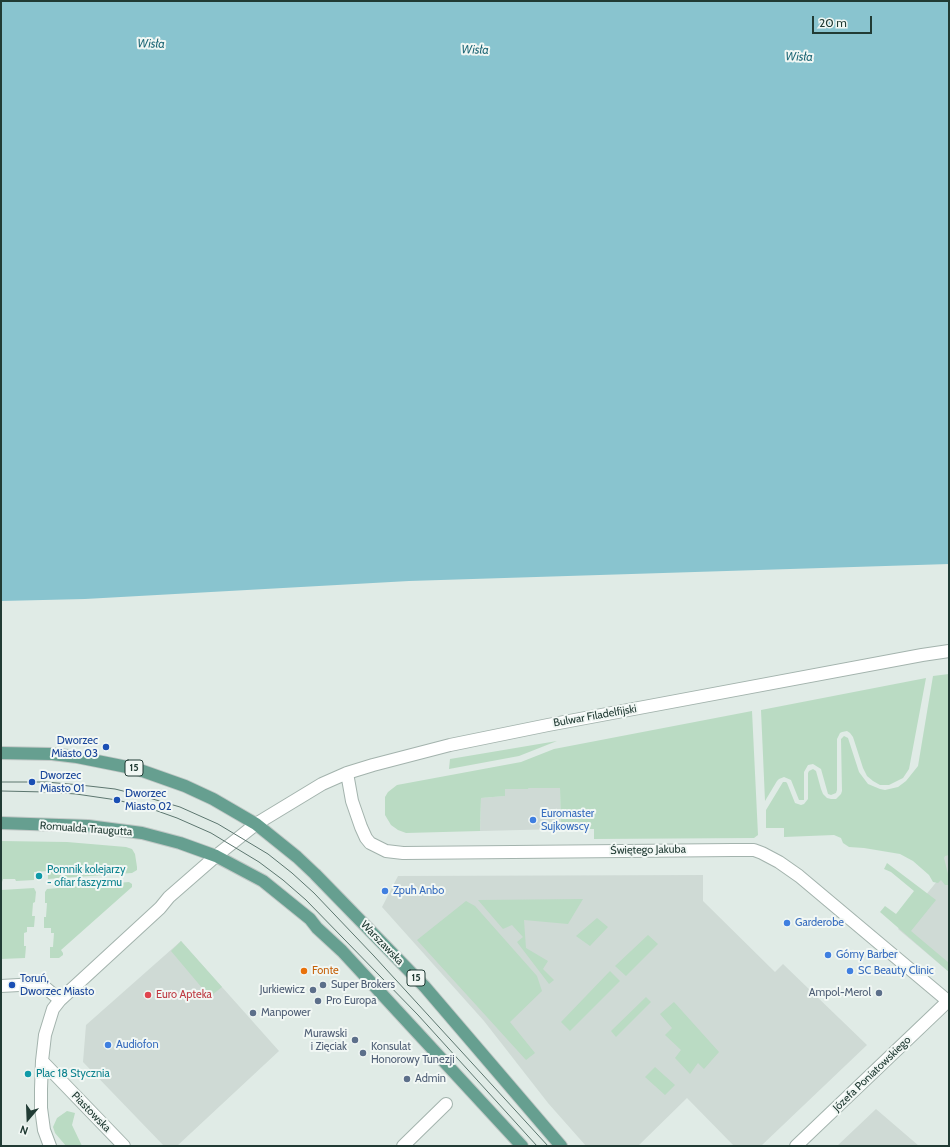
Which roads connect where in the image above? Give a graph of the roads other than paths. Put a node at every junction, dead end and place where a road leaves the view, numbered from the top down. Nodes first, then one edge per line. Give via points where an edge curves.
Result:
1 (949, 651) edge
2 (1, 753) edge
3 (347, 773) junction
4 (1, 823) edge
5 (256, 824) junction
6 (216, 856) junction
7 (1, 986) edge
8 (60, 1000) junction
9 (949, 1001) edge
10 (42, 1061) junction
11 (446, 1104) dead end
12 (49, 1146) edge
13 (124, 1146) edge
14 (403, 1146) edge
15 (522, 1146) edge
16 (561, 1146) edge
17 (796, 1146) edge

1 - 3 street, Bulwar Filadelfijski via 548,725 450,745
2 - 5 main road, 15 via 52,754 137,769 185,786
3 - 5 street, Bulwar Filadelfijski via 322,784
3 - 9 street, Świętego Jakuba via 354,807 366,838 370,843 386,851 403,853 754,850 762,853 799,876
4 - 6 main road, Romualda Traugutta via 123,830 180,843
5 - 6 street, Bulwar Filadelfijski
5 - 16 main road, Warszawska / 15 via 316,874 419,982
6 - 8 street
6 - 15 main road via 264,881 310,919
7 - 8 street via 37,984 48,989
8 - 10 street via 48,1022
9 - 17 street, Józefa Poniatowskiego
10 - 12 street via 41,1108
10 - 13 street, Piastowska
11 - 14 street

